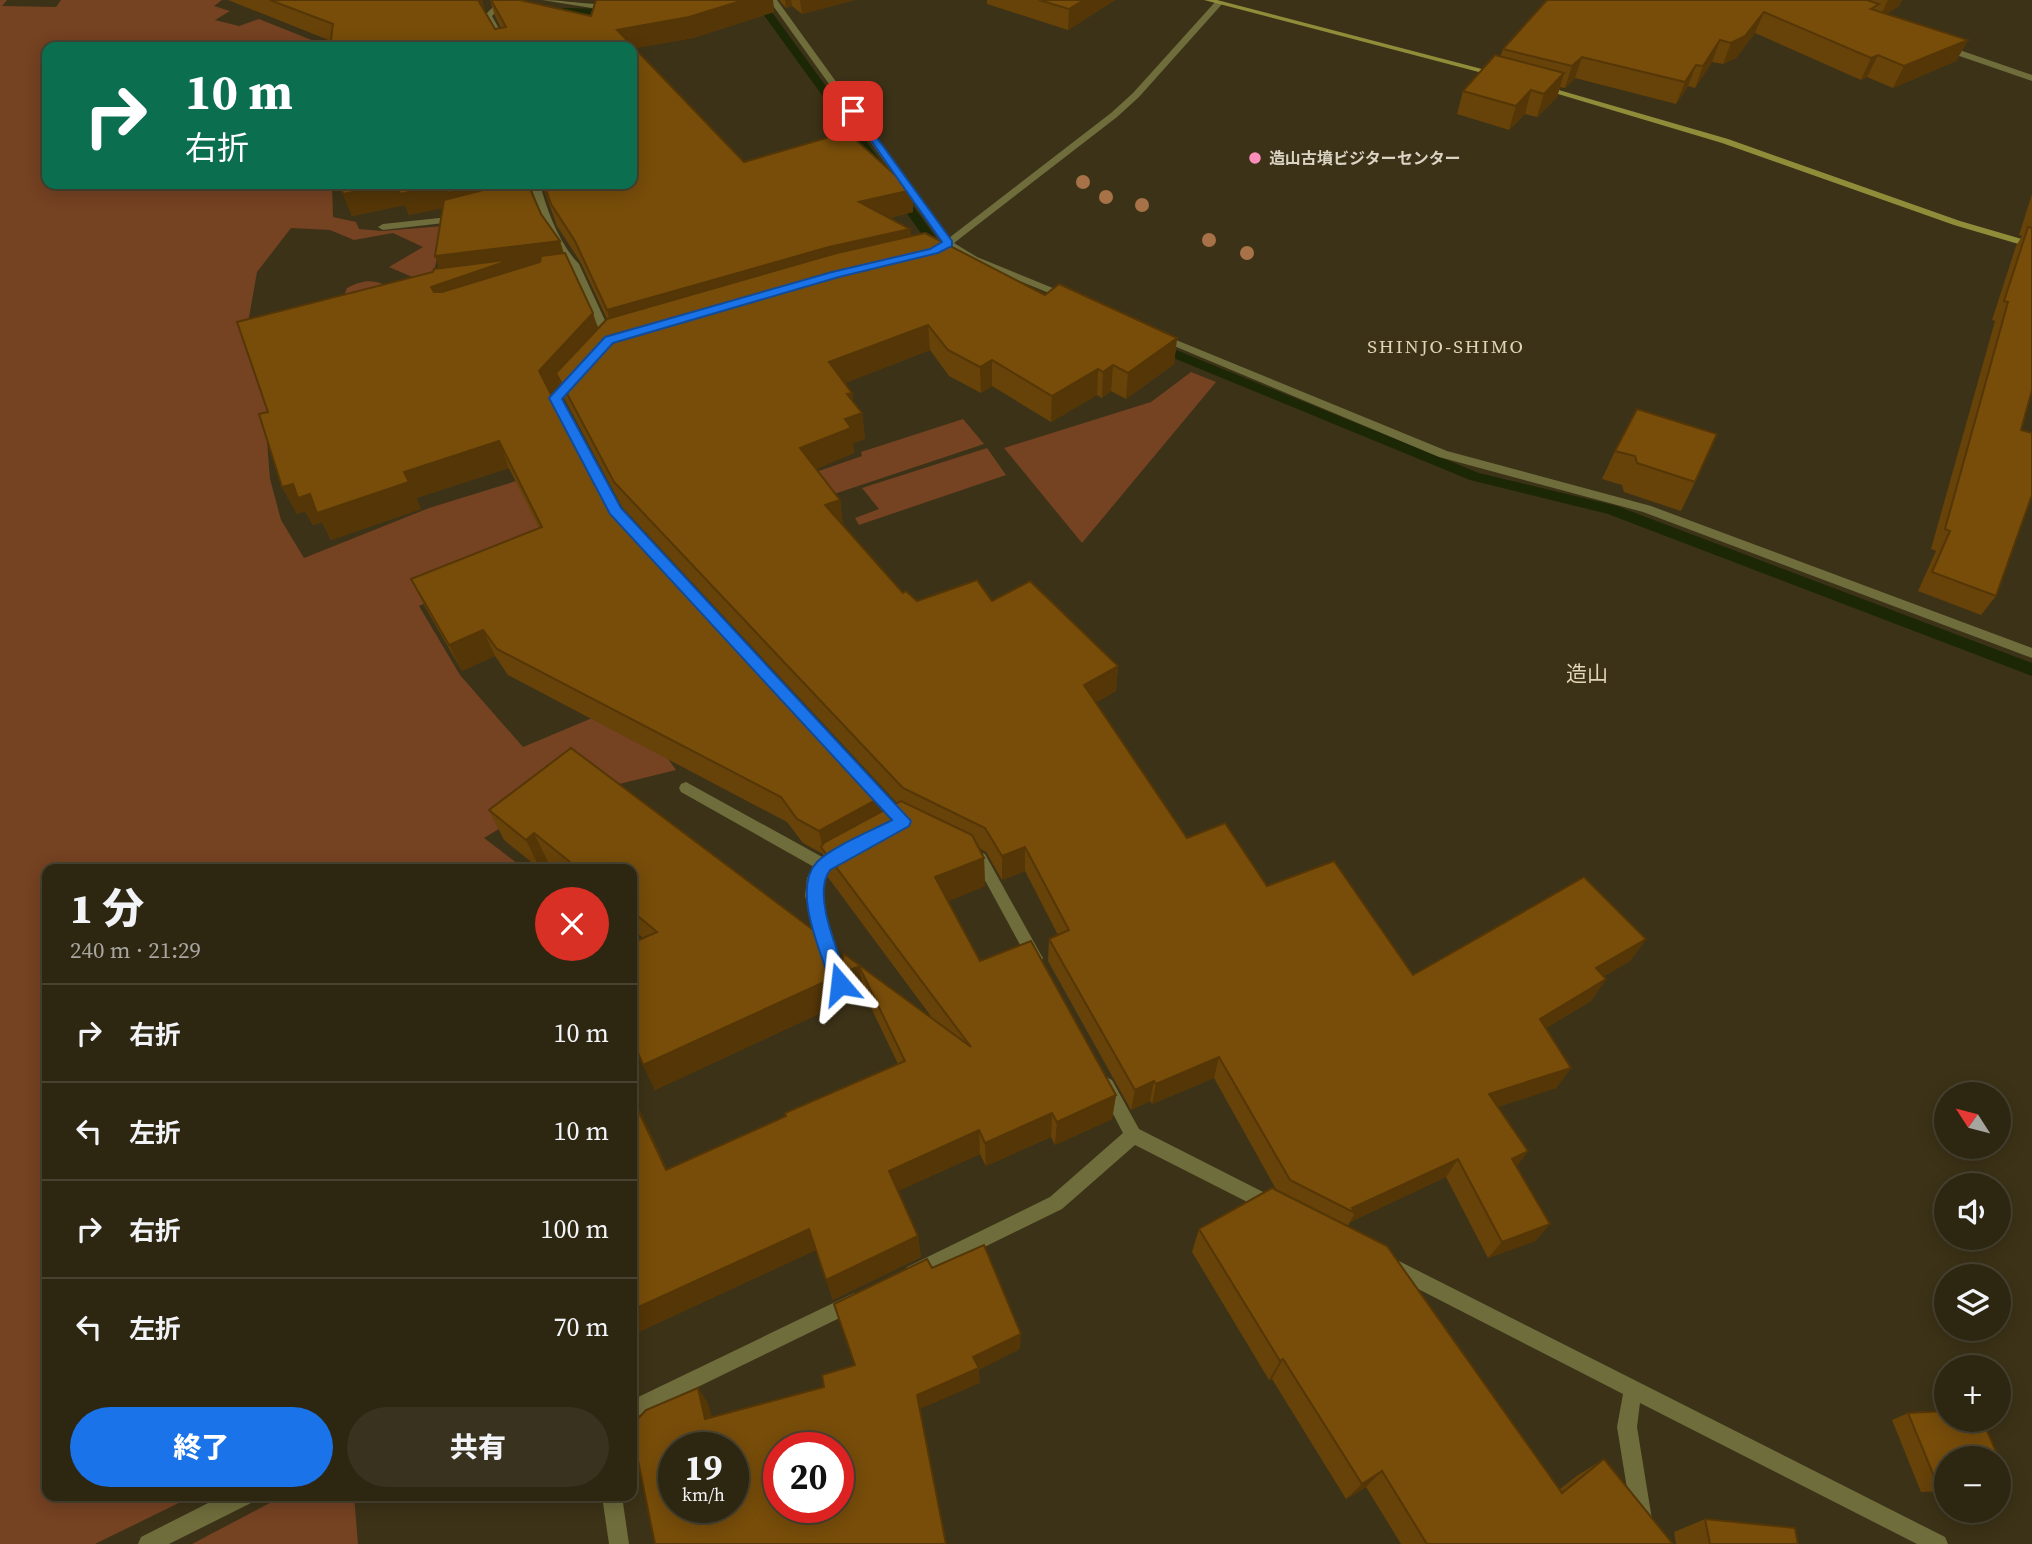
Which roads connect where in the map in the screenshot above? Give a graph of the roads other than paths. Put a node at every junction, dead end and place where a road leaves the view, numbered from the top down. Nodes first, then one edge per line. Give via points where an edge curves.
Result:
1 (546, 0) edge
2 (632, 0) edge
3 (773, 0) edge
4 (1208, 0) edge
5 (502, 2) edge
6 (1219, 3) junction
7 (502, 42) edge
8 (1936, 45) edge
9 (1509, 77) edge
10 (2032, 78) edge
11 (1535, 84) edge
12 (536, 189) edge
13 (539, 199) junction
14 (526, 202) edge
15 (464, 217) edge
16 (383, 228) dead end
17 (2032, 245) edge
18 (941, 247) junction
19 (921, 254) edge
20 (578, 273) junction
21 (565, 276) edge
22 (1075, 301) edge
23 (1152, 332) edge
24 (610, 342) edge
25 (582, 369) edge
26 (625, 521) edge
27 (2032, 653) edge
28 (686, 788) dead end
29 (858, 846) edge
30 (958, 848) edge
31 (824, 865) junction
32 (1040, 967) edge
33 (840, 984) edge
34 (1100, 1075) edge
35 (1133, 1135) junction
36 (1292, 1216) edge
37 (1377, 1259) edge
38 (894, 1282) edge
39 (869, 1294) edge
40 (1633, 1389) junction
41 (637, 1408) edge
42 (234, 1501) edge
43 (613, 1501) edge
44 (148, 1544) edge
45 (620, 1544) edge
46 (1646, 1544) edge
47 (1938, 1544) edge

1 - 2 street via 598,7
3 - 18 street
4 - 6 street
5 - 7 street via 488,16
6 - 9 street
6 - 18 street via 1129,102
8 - 10 street
11 - 17 street via 1726,141
12 - 13 street
13 - 14 street
13 - 20 street via 566,258
15 - 16 street
18 - 19 street
18 - 22 street
20 - 21 street
20 - 24 street
23 - 27 street via 1443,454 1647,509
25 - 26 street via 555,398 615,511
28 - 31 street
29 - 31 street
30 - 32 street via 979,858
31 - 33 street via 814,878 813,896
34 - 35 street
35 - 36 street
35 - 38 street via 1056,1203
37 - 40 street
39 - 41 street
40 - 46 street via 1627,1427
40 - 47 street
42 - 44 street
43 - 45 street

